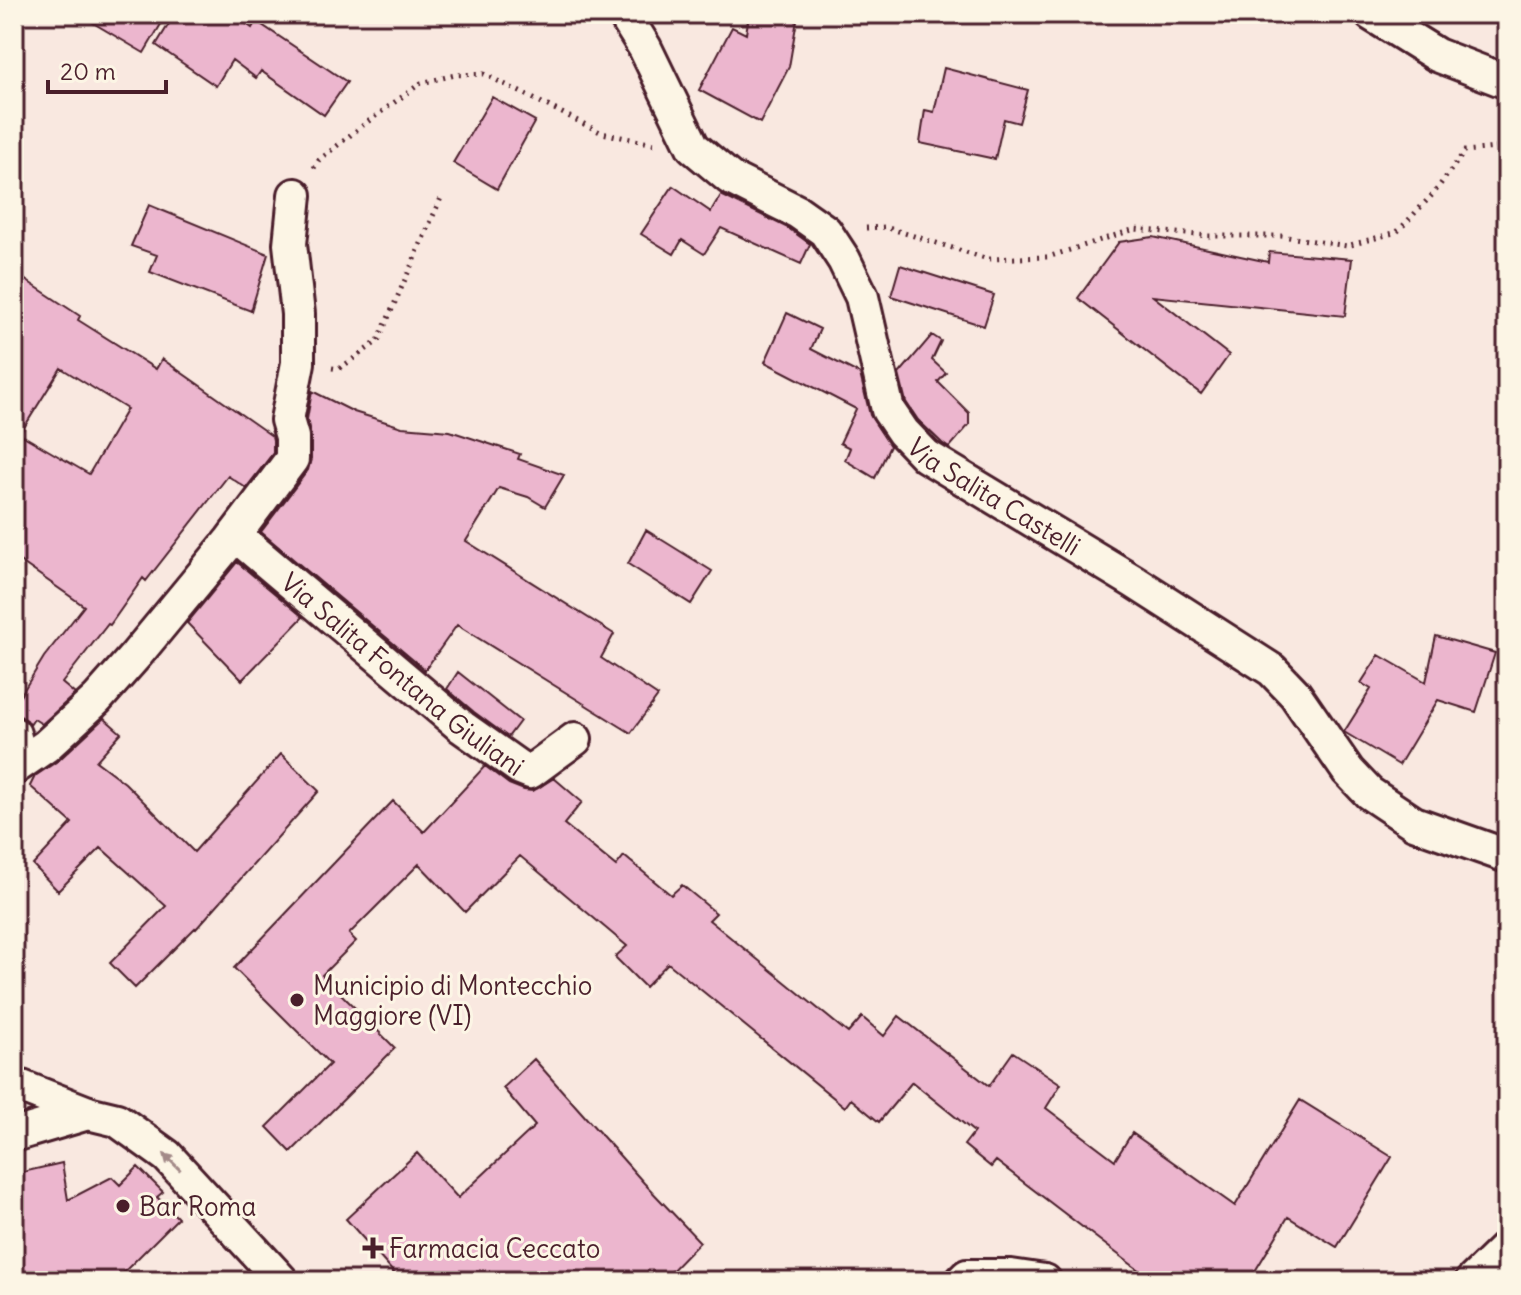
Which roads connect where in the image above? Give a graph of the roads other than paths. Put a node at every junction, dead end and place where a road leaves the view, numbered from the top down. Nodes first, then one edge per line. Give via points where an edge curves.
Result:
1 (624, 14) edge
2 (1371, 14) edge
3 (1507, 82) edge
4 (295, 195) road end
5 (235, 535) junction
6 (14, 734) edge
7 (575, 739) dead end
8 (14, 767) edge
9 (1507, 856) edge
10 (14, 1084) edge
11 (88, 1113) junction
12 (14, 1135) edge
13 (1507, 1247) edge
14 (282, 1281) edge
15 (962, 1281) edge
16 (1045, 1281) edge
17 (1472, 1281) edge

1 - 9 street, Via Salita Castelli via 693,147 730,178 825,231 862,297 888,410 926,456 1272,670 1369,793 1414,823
2 - 3 street via 1437,55
4 - 5 street via 290,244 298,363 287,420 292,459
5 - 7 street, Via Salita Fontana Giuliani via 462,727 520,768 530,772
5 - 8 street via 97,699 46,746
6 - 8 street
10 - 11 street
11 - 12 street
14 -> 11 street via 167,1156 117,1120
13 - 17 street
15 - 16 street via 967,1276 1011,1276

